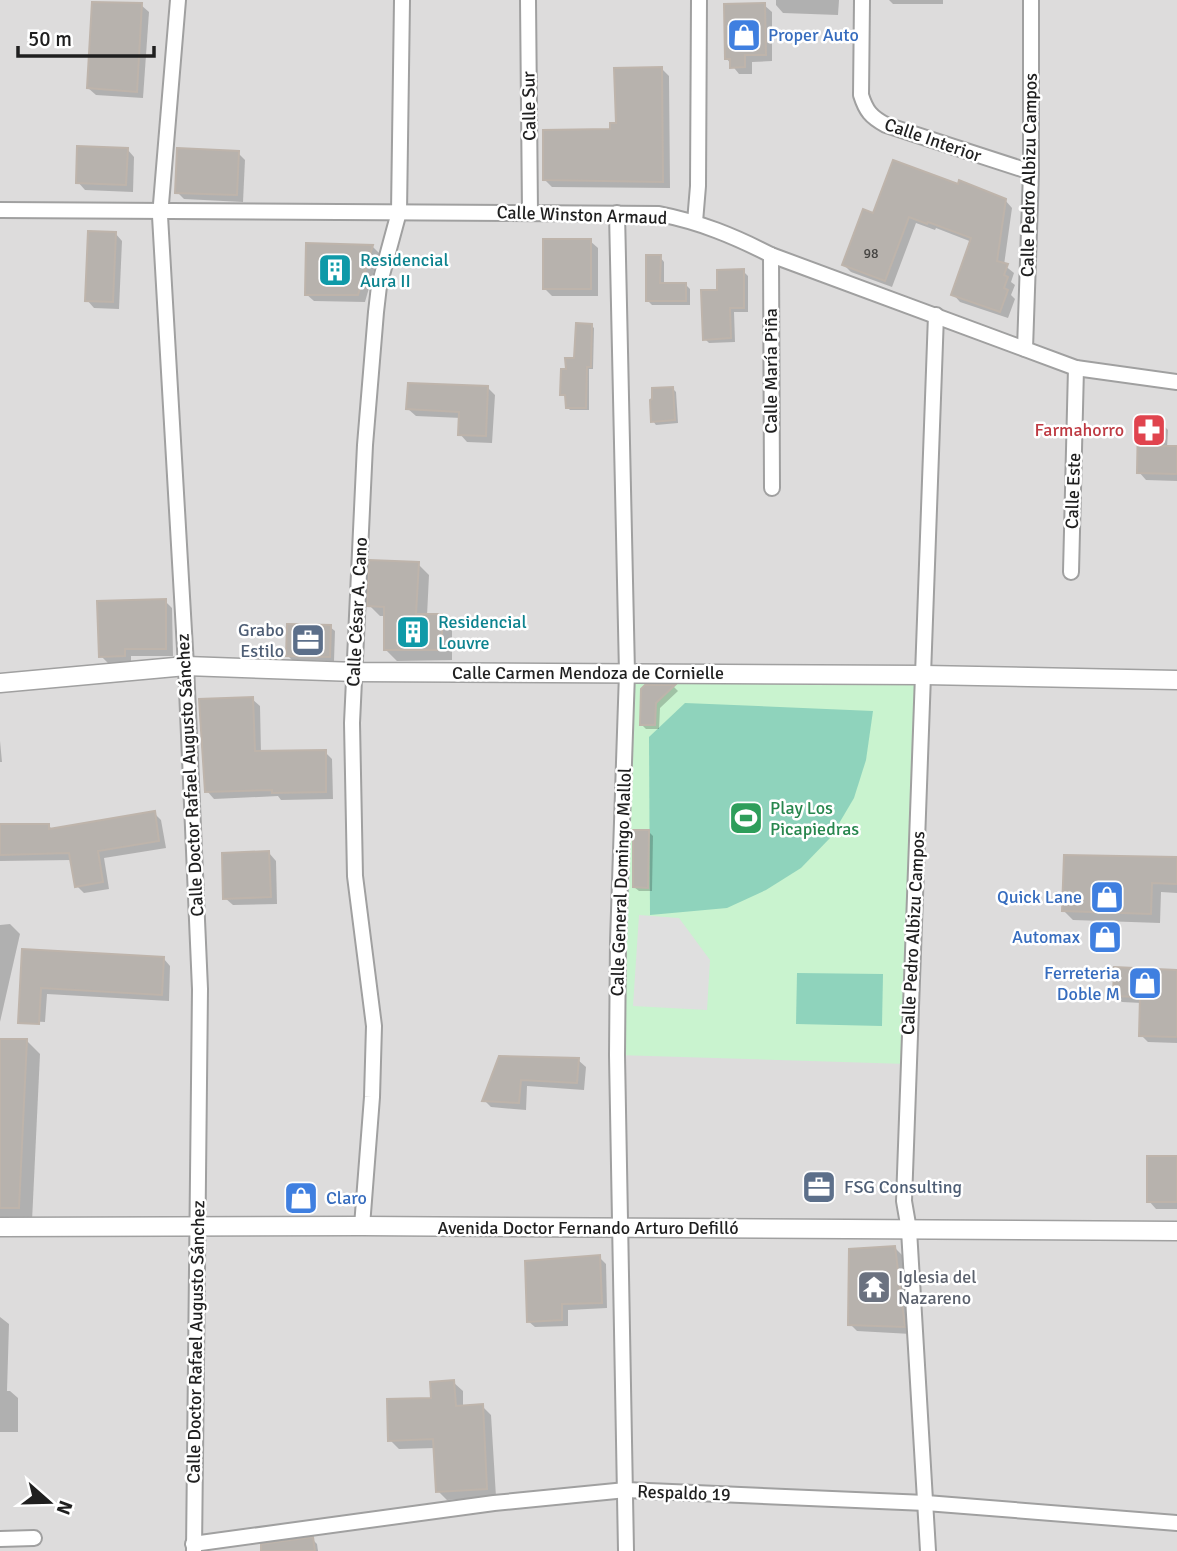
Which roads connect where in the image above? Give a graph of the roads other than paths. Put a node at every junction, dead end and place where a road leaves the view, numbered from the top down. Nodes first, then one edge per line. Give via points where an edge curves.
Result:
1 (178, 0) edge
2 (402, 0) edge
3 (528, 0) edge
4 (699, 0) edge
5 (862, 0) edge
6 (1031, 0) edge
7 (1031, 172) junction
8 (0, 210) edge
9 (161, 211) junction
10 (399, 212) junction
11 (530, 212) junction
12 (617, 213) junction
13 (695, 222) junction
14 (771, 255) junction
15 (936, 314) junction
16 (1025, 349) junction
17 (1076, 368) junction
18 (1177, 382) edge
19 (772, 488) dead end
20 (1071, 572) dead end
21 (186, 666) junction
22 (356, 672) junction
23 (628, 673) junction
24 (925, 675) junction
25 (1177, 680) edge
26 (0, 683) edge
27 (362, 1226) junction
28 (0, 1227) edge
29 (196, 1227) junction
30 (621, 1229) junction
31 (909, 1230) junction
32 (1177, 1231) edge
33 (626, 1490) junction
34 (926, 1503) junction
35 (1177, 1523) edge
36 (34, 1538) dead end
37 (0, 1539) edge
38 (193, 1547) edge
39 (626, 1551) edge
40 (928, 1551) edge

1 - 9 street, Calle Doctor Rafael Augusto Sánchez
2 - 10 street, Calle César A. Cano
3 - 11 street, Calle Sur
4 - 13 street
5 - 7 street, Calle Interior via 861,95 871,117
6 - 7 street, Calle Pedro Albizu Campos
7 - 16 street, Calle Pedro Albizu Campos
8 - 9 street, Calle Winston Armaud
9 - 10 street, Calle Winston Armaud
9 - 21 street, Calle Doctor Rafael Augusto Sánchez
10 - 11 street, Calle Winston Armaud
10 - 22 street, Calle César A. Cano via 376,312 365,445
11 - 12 street, Calle Winston Armaud
12 - 13 street, Calle Winston Armaud via 659,214
12 - 23 street, Calle General Domingo Mallol
13 - 14 street, Calle Winston Armaud
14 - 15 street, Calle Winston Armaud
14 - 19 street, Calle María Piña
15 - 16 street, Calle Winston Armaud
15 - 24 street, Calle Pedro Albizu Campos
16 - 17 street, Calle Winston Armaud
17 - 18 street, Calle Winston Armaud
17 - 20 street, Calle Este
21 - 22 street, Calle Carmen Mendoza de Cornielle
21 - 26 street, Calle Carmen Mendoza de Cornielle
21 - 29 street, Calle Doctor Rafael Augusto Sánchez via 200,989
22 - 23 street, Calle Carmen Mendoza de Cornielle
22 - 27 street, Calle César A. Cano via 352,723 355,876 374,1026
23 - 24 street, Calle Carmen Mendoza de Cornielle
23 - 30 street, Calle General Domingo Mallol via 618,954
24 - 25 street, Calle Carmen Mendoza de Cornielle
24 - 31 street, Calle Pedro Albizu Campos via 907,1064 904,1201
27 - 29 street, Avenida Doctor Fernando Arturo Defilló
27 - 30 street, Avenida Doctor Fernando Arturo Defilló
28 - 29 street, Avenida Doctor Fernando Arturo Defilló
29 - 38 street, Calle Doctor Rafael Augusto Sánchez
30 - 31 street, Avenida Doctor Fernando Arturo Defilló
30 - 33 street, Calle General Domingo Mallol
31 - 32 street, Avenida Doctor Fernando Arturo Defilló
31 - 34 street, Calle Pedro Albizu Campos
33 - 34 street, Respaldo 19
33 - 38 street, Respaldo 19 via 494,1503
33 - 39 street, Calle General Domingo Mallol
34 - 35 street, Respaldo 19
34 - 40 street, Calle Pedro Albizu Campos
36 - 37 street

